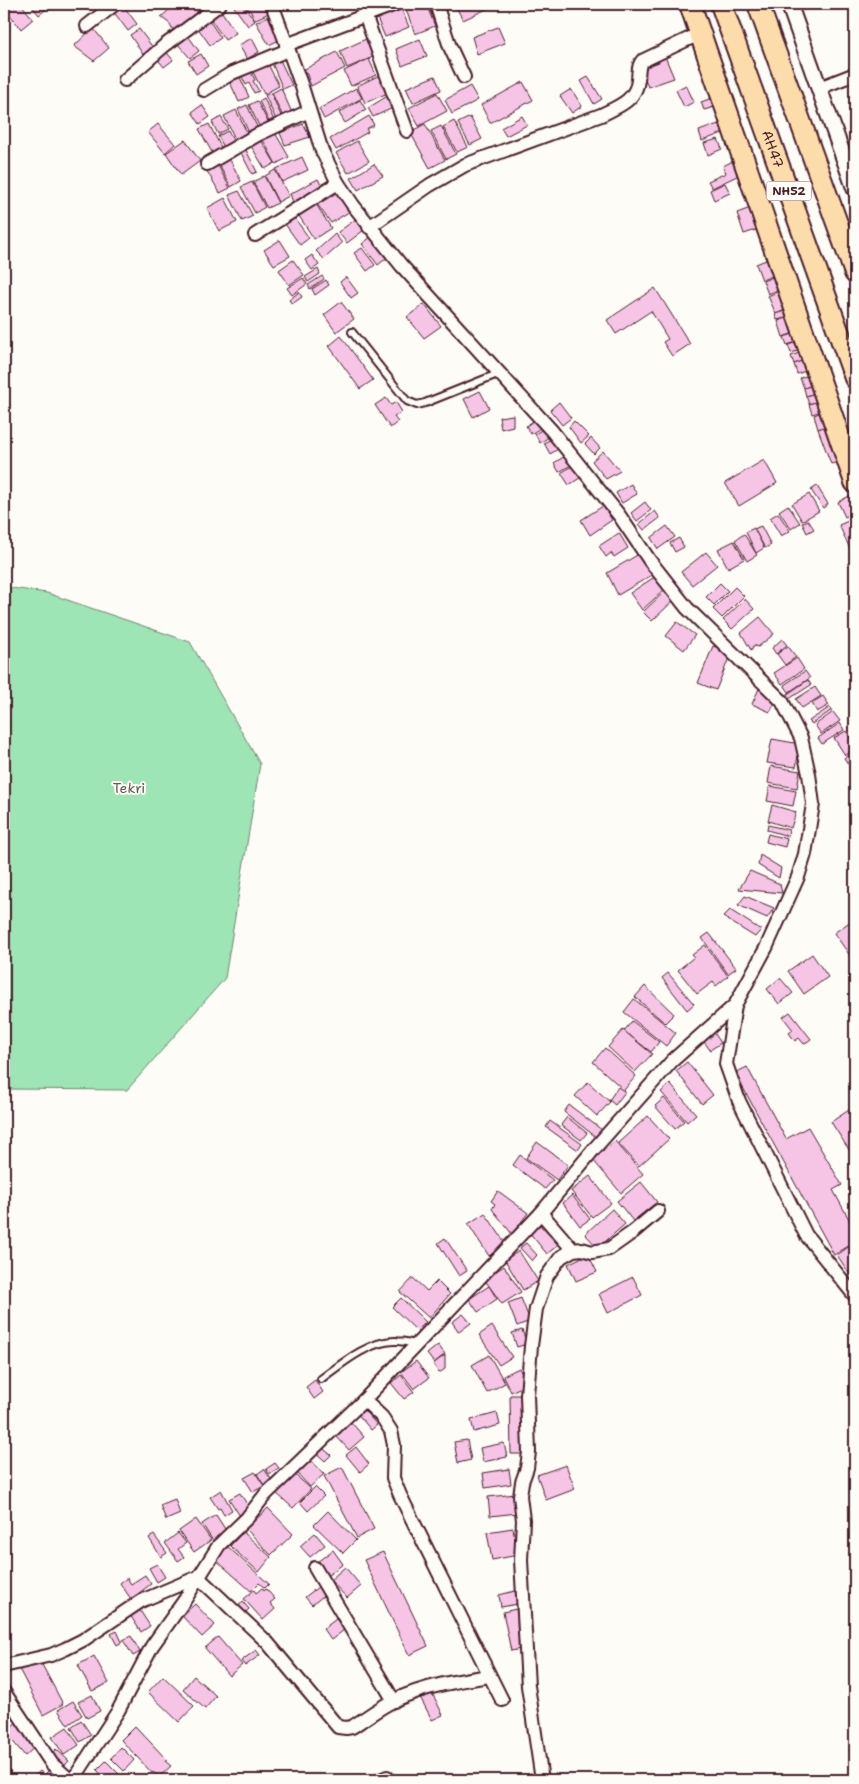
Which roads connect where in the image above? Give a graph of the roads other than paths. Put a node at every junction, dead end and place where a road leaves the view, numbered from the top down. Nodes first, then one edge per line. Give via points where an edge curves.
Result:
1 (115, 4) edge
2 (220, 4) edge
3 (272, 4) edge
4 (396, 4) edge
5 (436, 4) edge
6 (690, 4) edge
7 (721, 4) edge
8 (758, 4) edge
9 (789, 4) edge
10 (364, 10) edge
11 (87, 26) dead end
12 (701, 33) junction
13 (287, 48) junction
14 (855, 74) edge
15 (464, 77) dead end
16 (126, 80) dead end
17 (819, 88) junction
18 (204, 90) dead end
19 (309, 111) junction
20 (407, 131) dead end
21 (851, 163) edge
22 (207, 164) dead end
23 (338, 183) junction
24 (855, 189) edge
25 (369, 227) junction
26 (255, 236) dead end
27 (855, 273) edge
28 (352, 332) dead end
29 (500, 373) junction
30 (855, 378) edge
31 (855, 482) edge
32 (735, 1005) junction
33 (658, 1211) dead end
34 (541, 1213) junction
35 (573, 1250) junction
36 (855, 1296) edge
37 (418, 1344) junction
38 (321, 1379) dead end
39 (364, 1400) junction
40 (315, 1568) dead end
41 (198, 1577) junction
42 (4, 1666) edge
43 (489, 1676) junction
44 (4, 1692) edge
45 (502, 1700) dead end
46 (394, 1701) junction
47 (72, 1780) edge
48 (542, 1780) edge

1 - 11 street
2 - 16 street via 164,46
3 - 13 street
4 - 10 street
5 - 15 street
6 - 12 highway
7 - 30 highway, AH47 / NH52
8 - 27 highway, NH52
9 - 17 street
10 - 13 street
10 - 20 street
12 - 25 street via 642,61 636,90 620,106 459,168
12 - 31 highway
13 - 18 street via 232,73
13 - 19 street
14 - 17 street
17 - 21 street
19 - 22 street via 257,135
19 - 23 street via 322,151
21 - 24 street
23 - 25 street
23 - 26 street
25 - 29 street
28 - 29 lane via 411,404 425,403
29 - 32 street via 552,431 619,515 687,608 782,701 801,738 813,804 805,854 766,948
32 - 34 street via 672,1061
32 - 36 street via 726,1064 739,1101 806,1235
33 - 35 street via 609,1249 592,1252
34 - 35 street
34 - 37 street
35 - 48 street via 560,1257 547,1276 536,1309 527,1396 529,1452 520,1496 528,1686
37 - 38 lane via 395,1340 376,1345 358,1353
37 - 39 street
39 - 41 street via 265,1495 219,1545
39 - 43 street via 391,1431 393,1478
40 - 46 street
41 - 42 street via 141,1601 65,1649
41 - 46 street via 267,1642 338,1727 352,1726
41 - 47 street via 152,1646 118,1711
43 - 45 street
43 - 46 street via 437,1685
44 - 47 street via 52,1764

